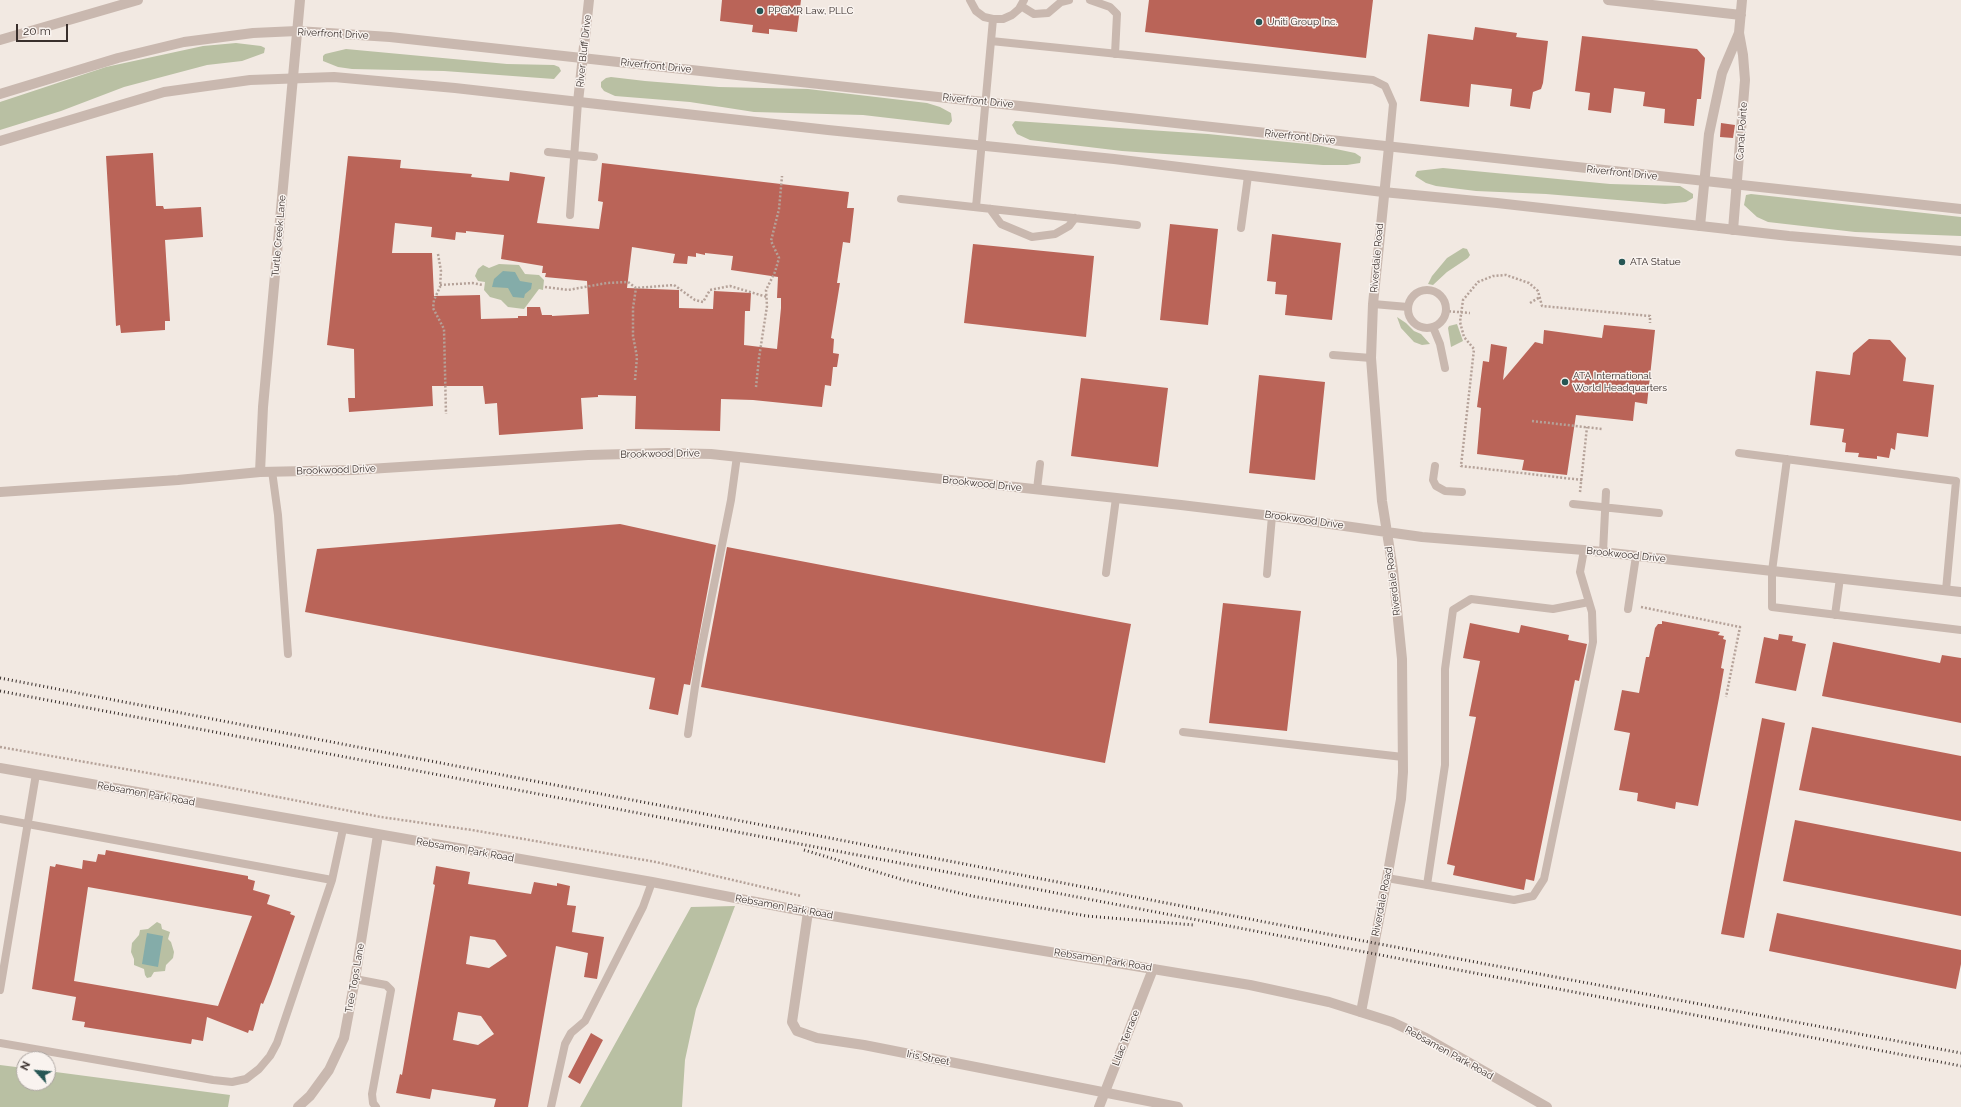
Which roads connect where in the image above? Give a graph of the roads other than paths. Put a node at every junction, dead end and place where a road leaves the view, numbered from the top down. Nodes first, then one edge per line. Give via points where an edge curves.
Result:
1 (138, 0) edge
2 (300, 0) edge
3 (589, 0) edge
4 (970, 0) edge
5 (1069, 0) edge
6 (1090, 0) edge
7 (1608, 0) edge
8 (1742, 0) edge
9 (1022, 3) edge
10 (1741, 14) junction
11 (993, 19) junction
12 (297, 31) junction
13 (1739, 33) junction
14 (0, 40) edge
15 (991, 41) junction
16 (1115, 54) junction
17 (582, 58) junction
18 (293, 78) junction
19 (0, 94) edge
20 (578, 102) junction
21 (985, 102) junction
22 (0, 141) edge
23 (982, 146) junction
24 (1389, 147) junction
25 (548, 152) dead end
26 (574, 154) junction
27 (594, 157) dead end
28 (1248, 176) junction
29 (1704, 180) junction
30 (1738, 184) junction
31 (1383, 192) junction
32 (901, 199) dead end
33 (976, 207) junction
34 (990, 209) junction
35 (1961, 209) edge
36 (570, 215) dead end
37 (1075, 218) junction
38 (1137, 225) dead end
39 (1700, 226) junction
40 (1241, 228) dead end
41 (1733, 230) junction
42 (1961, 250) edge
43 (1373, 304) junction
44 (1408, 307) junction
45 (1433, 327) junction
46 (1333, 355) dead end
47 (1371, 358) junction
48 (1445, 368) dead end
49 (1738, 453) dead end
50 (737, 456) junction
51 (1787, 459) junction
52 (1040, 464) dead end
53 (1435, 466) dead end
54 (272, 471) junction
55 (260, 472) junction
56 (1036, 490) junction
57 (0, 492) edge
58 (1462, 492) dead end
59 (1606, 492) dead end
60 (1116, 498) junction
61 (1576, 505) road end
62 (1605, 507) junction
63 (1659, 513) dead end
64 (1272, 516) junction
65 (1388, 532) junction
66 (1584, 550) junction
67 (1603, 552) junction
68 (1636, 556) junction
69 (1772, 571) junction
70 (1106, 573) dead end
71 (1267, 574) dead end
72 (1840, 578) junction
73 (1946, 590) junction
74 (1961, 592) edge
75 (1589, 602) junction
76 (1628, 607) road end
77 (1835, 615) junction
78 (1961, 630) edge
79 (288, 654) dead end
80 (1183, 732) dead end
81 (688, 734) dead end
82 (1403, 757) junction
83 (0, 768) edge
84 (36, 774) junction
85 (0, 820) edge
86 (28, 824) junction
87 (343, 829) junction
88 (378, 835) junction
89 (1387, 878) junction
90 (332, 880) junction
91 (652, 882) junction
92 (1427, 885) junction
93 (808, 912) junction
94 (1153, 969) junction
95 (355, 979) junction
96 (0, 990) edge
97 (1361, 1012) junction
98 (0, 1043) edge
99 (1104, 1094) junction
100 (298, 1107) edge
101 (376, 1107) edge
102 (551, 1107) edge
103 (1099, 1107) edge
104 (1178, 1107) edge
105 (1547, 1107) edge

1 - 14 street
2 - 12 street, Turtle Creek Lane
3 - 17 street, River Bluff Drive
4 - 11 lane via 976,11 984,17
5 - 9 lane via 1061,2 1048,13 1034,14
6 - 16 lane via 1110,7 1117,14
7 - 10 street
8 - 10 street, Canal Pointe
9 - 11 lane via 1012,15 1003,19
10 - 13 street, Canal Pointe
11 - 15 lane
12 - 17 street, Riverfront Drive via 390,37
12 - 18 street, Turtle Creek Lane
12 - 19 street, Riverfront Drive via 253,33 184,42 118,58
13 - 29 street, Canal Pointe via 1721,80 1709,134
13 - 30 street, Canal Pointe via 1745,80
15 - 16 lane
15 - 21 lane
16 - 24 lane via 1373,80 1384,86 1393,104
17 - 20 street, River Bluff Drive
17 - 21 street, Riverfront Drive
18 - 20 street via 334,77
18 - 22 street via 250,80 164,92
18 - 55 street, Turtle Creek Lane via 263,407
20 - 23 street
20 - 26 lane
21 - 23 lane
21 - 24 street, Riverfront Drive
23 - 28 street
23 - 33 lane
24 - 29 street, Riverfront Drive
24 - 31 street, Riverdale Road
25 - 26 lane
26 - 27 lane
26 - 36 lane
28 - 31 street
28 - 40 lane
29 - 30 street, Riverfront Drive
29 - 39 street, Canal Pointe
30 - 35 street, Riverfront Drive
30 - 41 street, Canal Pointe
31 - 39 street
31 - 43 street, Riverdale Road
32 - 33 lane
33 - 34 lane
34 - 37 lane
34 - 37 lane via 1001,224 1032,237 1055,234 1069,226
37 - 38 lane
39 - 41 street
41 - 42 street
43 - 44 lane
43 - 47 street, Riverdale Road
44 - 45 lane via 1415,324 1420,327
44 - 45 lane via 1413,296 1424,290 1441,296 1445,311 1442,320
45 - 48 lane
46 - 47 lane
47 - 65 street, Riverdale Road via 1382,501
49 - 51 lane
50 - 54 street, Brookwood Drive via 667,453 596,455 354,470
50 - 56 street, Brookwood Drive
50 - 81 lane
51 - 69 lane
51 - 73 lane via 1956,481
52 - 56 lane
53 - 58 lane via 1433,480 1436,486 1445,492
54 - 55 street, Brookwood Drive
54 - 79 lane via 278,515
55 - 57 street, Brookwood Drive
56 - 60 street, Brookwood Drive
59 - 62 lane
60 - 64 street, Brookwood Drive
60 - 70 lane
61 - 62 lane
62 - 63 lane
62 - 67 lane
64 - 65 street, Brookwood Drive
64 - 71 lane
65 - 66 street, Brookwood Drive
65 - 82 street, Riverdale Road via 1402,659
66 - 67 street, Brookwood Drive
66 - 75 lane via 1580,572
67 - 68 street, Brookwood Drive
68 - 69 street, Brookwood Drive
68 - 76 lane
69 - 72 street, Brookwood Drive
69 - 77 lane via 1772,607
72 - 73 street, Brookwood Drive
72 - 77 lane
73 - 74 street, Brookwood Drive
75 - 92 lane via 1593,642 1544,879 1533,896 1514,900
75 - 92 lane via 1553,609 1471,599 1453,610 1445,669 1445,765
77 - 78 lane
80 - 82 lane
82 - 89 street, Riverdale Road via 1400,799
83 - 84 street, Rebsamen Park Road
84 - 86 lane
84 - 87 street, Rebsamen Park Road
85 - 86 lane
86 - 90 lane
86 - 96 lane
87 - 88 street, Rebsamen Park Road
87 - 90 lane
88 - 91 street, Rebsamen Park Road
88 - 95 street, Tree Tops Lane
89 - 92 lane
89 - 97 street, Riverdale Road
90 - 98 lane via 277,1044 270,1056 246,1079 232,1082 192,1077
91 - 93 street, Rebsamen Park Road
91 - 102 lane via 643,907 585,1021 571,1033 565,1044
93 - 94 street, Rebsamen Park Road
93 - 99 street, Iris Street via 792,1022 797,1031 817,1038 864,1045
94 - 97 street, Rebsamen Park Road via 1250,985 1329,1002
94 - 99 street, Lilac Terrace
95 - 100 street, Tree Tops Lane via 344,1038 329,1070 310,1096
95 - 101 lane via 386,985 391,990 372,1094
97 - 105 street, Rebsamen Park Road via 1392,1022 1426,1038
99 - 103 street, Lilac Terrace
99 - 104 street, Iris Street

